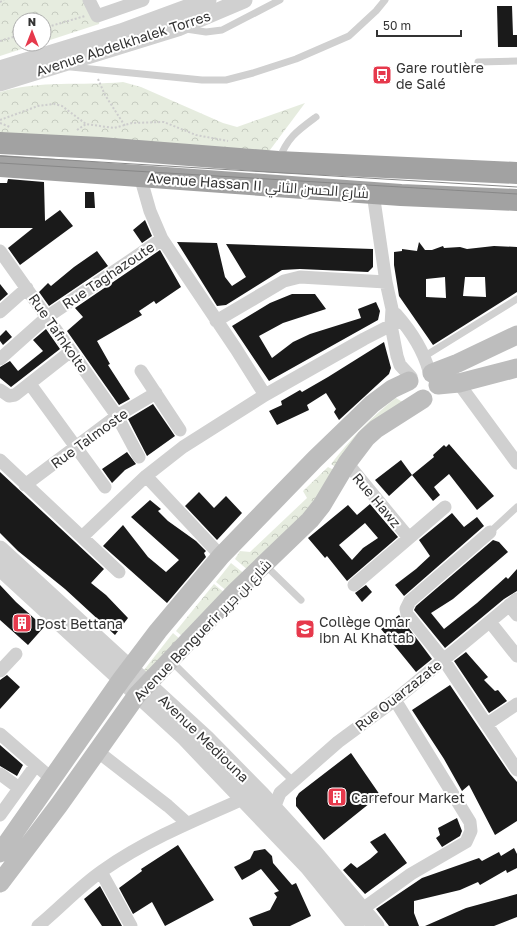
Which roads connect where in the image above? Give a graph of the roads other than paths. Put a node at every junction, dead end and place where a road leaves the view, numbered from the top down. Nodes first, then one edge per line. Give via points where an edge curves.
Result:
1 (89, 0) edge
2 (143, 0) edge
3 (208, 0) edge
4 (244, 0) edge
5 (280, 0) edge
6 (385, 0) edge
7 (178, 28) junction
8 (52, 60) junction
9 (517, 61) edge
10 (478, 62) dead end
11 (0, 69) edge
12 (0, 83) edge
13 (316, 117) dead end
14 (0, 143) edge
15 (278, 162) junction
16 (0, 166) edge
17 (517, 173) edge
18 (140, 176) junction
19 (373, 193) junction
20 (517, 200) edge
21 (162, 239) junction
22 (0, 251) edge
23 (386, 282) junction
24 (27, 288) junction
25 (517, 299) edge
26 (0, 312) edge
27 (47, 317) junction
28 (216, 321) junction
29 (396, 322) junction
30 (517, 335) edge
31 (70, 351) junction
32 (0, 359) edge
33 (517, 368) edge
34 (434, 370) junction
35 (141, 371) dead end
36 (410, 379) junction
37 (459, 383) junction
38 (30, 384) junction
39 (0, 390) edge
40 (156, 393) junction
41 (265, 395) junction
42 (424, 399) junction
43 (117, 416) junction
44 (180, 430) dead end
45 (77, 447) junction
46 (140, 457) dead end
47 (0, 460) edge
48 (346, 463) junction
49 (517, 463) edge
50 (146, 476) junction
51 (25, 485) junction
52 (105, 487) dead end
53 (445, 507) dead end
54 (517, 507) edge
55 (490, 532) joint
56 (82, 537) junction
57 (408, 538) junction
58 (221, 556) junction
59 (2, 559) edge
60 (264, 564) junction
61 (119, 572) dead end
62 (354, 585) dead end
63 (301, 600) dead end
64 (514, 606) edge
65 (490, 622) junction
66 (16, 654) dead end
67 (517, 656) edge
68 (443, 659) junction
69 (171, 660) junction
70 (0, 671) edge
71 (126, 674) junction
72 (143, 690) junction
73 (395, 700) junction
74 (517, 704) edge
75 (487, 724) junction
76 (0, 734) edge
77 (97, 751) junction
78 (515, 763) edge
79 (36, 765) junction
80 (0, 774) edge
81 (52, 779) junction
82 (293, 781) junction
83 (19, 788) junction
84 (252, 799) junction
85 (272, 806) junction
86 (0, 815) edge
87 (187, 823) junction
88 (0, 853) edge
89 (101, 872) junction
90 (0, 883) edge
91 (366, 922) edge
92 (38, 926) edge
93 (131, 926) edge

1 - 2 street via 98,16
3 - 8 street, Avenue Abdelkhalek Torres
4 - 7 street, Avenue Abdelkhalek Torres
5 - 7 lane via 222,30 206,32
6 - 8 lane via 349,36 296,59 226,80 97,70
7 - 8 street, Avenue Abdelkhalek Torres
8 - 11 street, Avenue Abdelkhalek Torres
8 - 12 street, Avenue Abdelkhalek Torres
9 - 10 lane
13 - 15 lane via 291,135
14 - 15 highway, Avenue Hassan II شارع الحسن الثاني
15 - 17 highway, Avenue Hassan II شارع الحسن الثاني
16 - 18 highway, Avenue Hassan II شارع الحسن الثاني
18 - 19 highway, Avenue Hassan II شارع الحسن الثاني
18 - 21 street via 150,211
19 - 20 highway, Avenue Hassan II شارع الحسن الثاني
19 - 23 street
21 - 27 street, Rue Taghazoute
21 - 28 street
22 - 24 street, Rue Tafnkolte
23 - 28 street via 291,278
23 - 29 street
24 - 26 street
24 - 27 street, Rue Tafnkolte
25 - 34 lane
27 - 31 street, Rue Tafnkolte
27 - 32 street, Rue Taghazoute
28 - 41 street
29 - 34 street via 417,341
29 - 36 street via 400,365
29 - 41 street
30 - 34 main road
31 - 38 street
31 - 43 street, Rue Tafnkolte
33 - 37 main road
34 - 36 main road via 417,372
34 - 37 main road
34 - 42 main road via 435,393
35 - 40 street
36 - 42 main road via 413,395
36 - 58 main road, Avenue Benguerir شارع بن جرير via 372,404
37 - 49 street
38 - 39 street via 15,395 9,396
38 - 45 street
40 - 43 street, Rue Talmoste
40 - 44 street
41 - 50 street via 183,447
42 - 48 main road, Avenue Benguerir شارع بن جرير via 376,429
43 - 45 street, Rue Talmoste
43 - 46 street, Rue Tafnkolte
45 - 51 street, Rue Talmoste
45 - 52 street
47 - 51 street
48 - 57 street, Rue Hawz
48 - 60 main road, Avenue Benguerir شارع بن جرير via 314,515
50 - 56 street
50 - 58 street
51 - 56 street
53 - 57 street, Rue Hawz
54 - 55 lane
55 - 68 street via 408,604 409,618
56 - 61 street
57 - 62 street
58 - 71 main road, Avenue Benguerir شارع بن جرير
59 - 71 street, Avenue Mediouna
60 - 63 lane
60 - 69 main road, Avenue Benguerir شارع بن جرير
64 - 65 street, Rue Ouarzazate
65 - 67 street
65 - 68 street, Rue Ouarzazate
66 - 70 street
68 - 73 street, Rue Ouarzazate
68 - 75 street
69 - 72 main road, Avenue Benguerir شارع بن جرير
69 - 82 lane
71 - 72 street, Avenue Mediouna
71 - 81 main road, Avenue Benguerir شارع بن جرير
72 - 77 main road, Avenue Benguerir شارع بن جرير
72 - 84 street, Avenue Mediouna via 184,737
73 - 82 street, Rue Ouarzazate via 338,742
73 - 91 street via 470,822 472,831 466,842 411,874
74 - 75 street
75 - 78 street
76 - 79 street
77 - 87 street
77 - 90 main road, Avenue Benguerir شارع بن جرير
79 - 81 street
79 - 83 street
80 - 83 street
81 - 88 main road, Avenue Benguerir شارع بن جرير
82 - 85 street, Rue Ouarzazate
83 - 86 street
84 - 85 street, Avenue Mediouna
84 - 85 street
84 - 87 street
85 - 91 street, Avenue Mediouna via 308,867
87 - 89 street via 129,853
89 - 92 street
89 - 93 street

